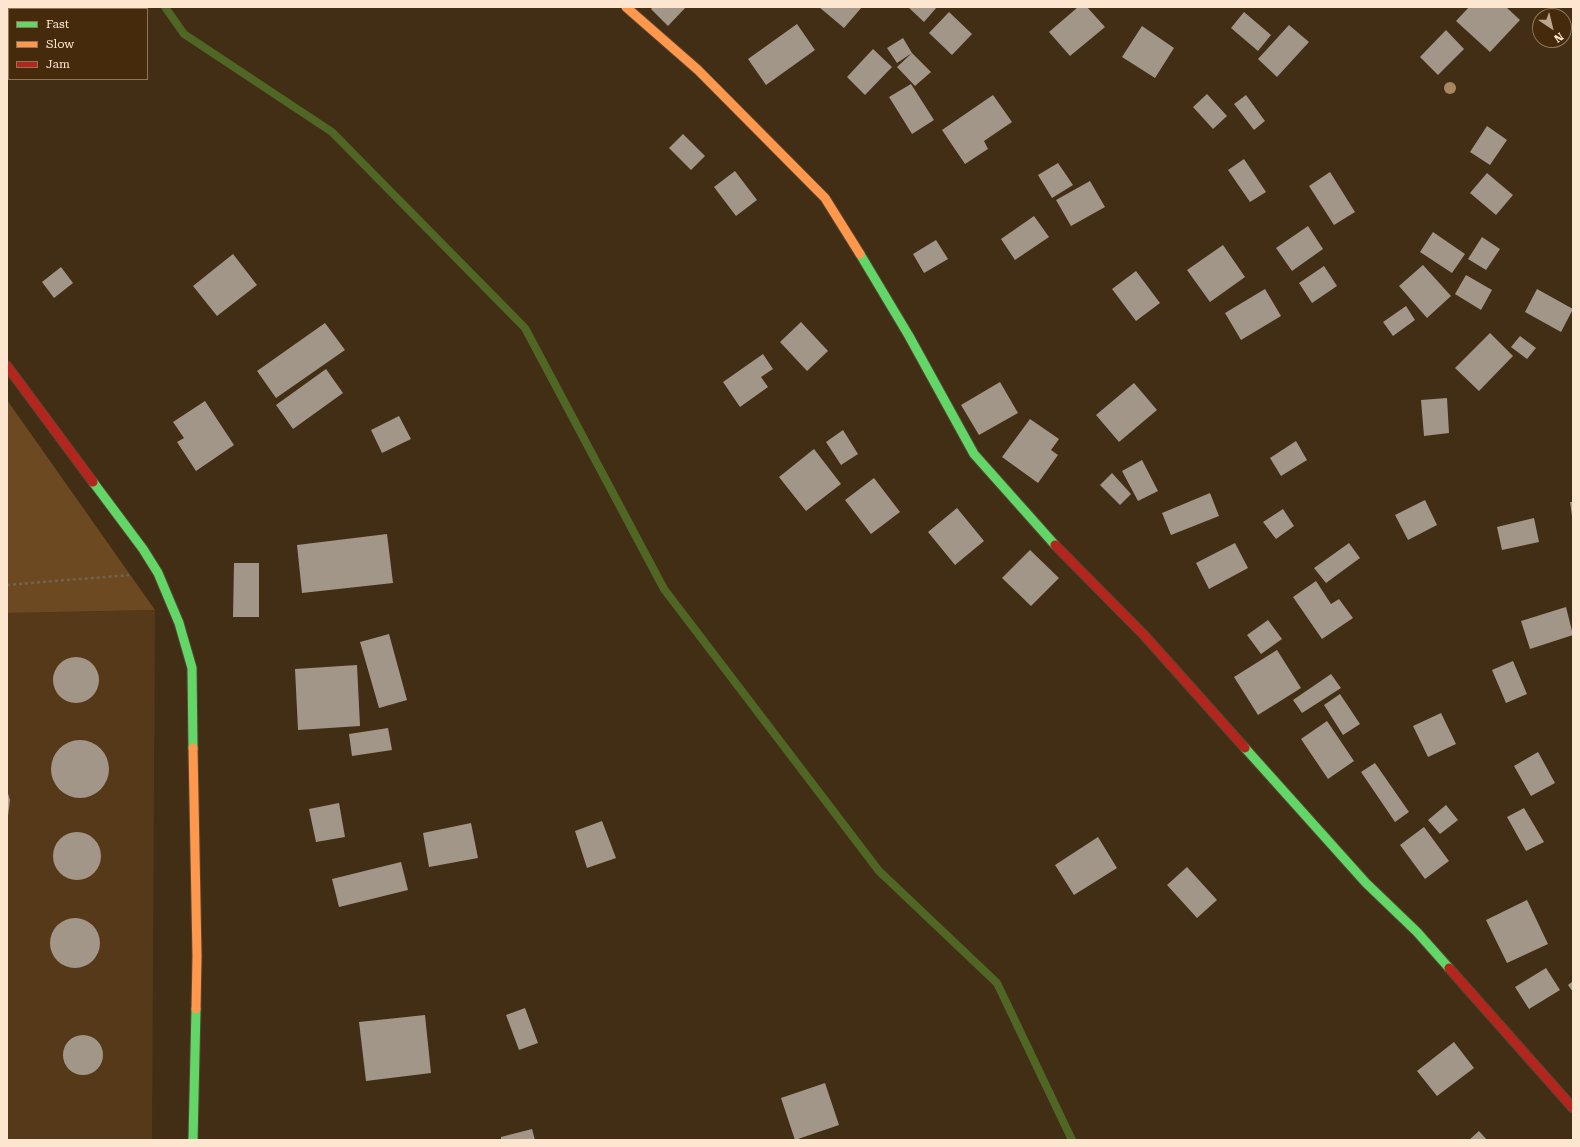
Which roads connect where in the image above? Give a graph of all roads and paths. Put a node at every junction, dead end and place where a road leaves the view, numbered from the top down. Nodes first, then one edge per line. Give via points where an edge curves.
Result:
1 (626, 7) edge
2 (7, 366) edge
3 (158, 573) junction
4 (7, 585) edge
5 (1573, 1108) edge
6 (193, 1140) edge

1 - 5 street via 698,70 825,198 871,270 974,454 1055,545 1144,634 1366,883 1417,932
2 - 3 street via 107,499
3 - 4 path
3 - 6 street via 179,623 192,668 197,956

